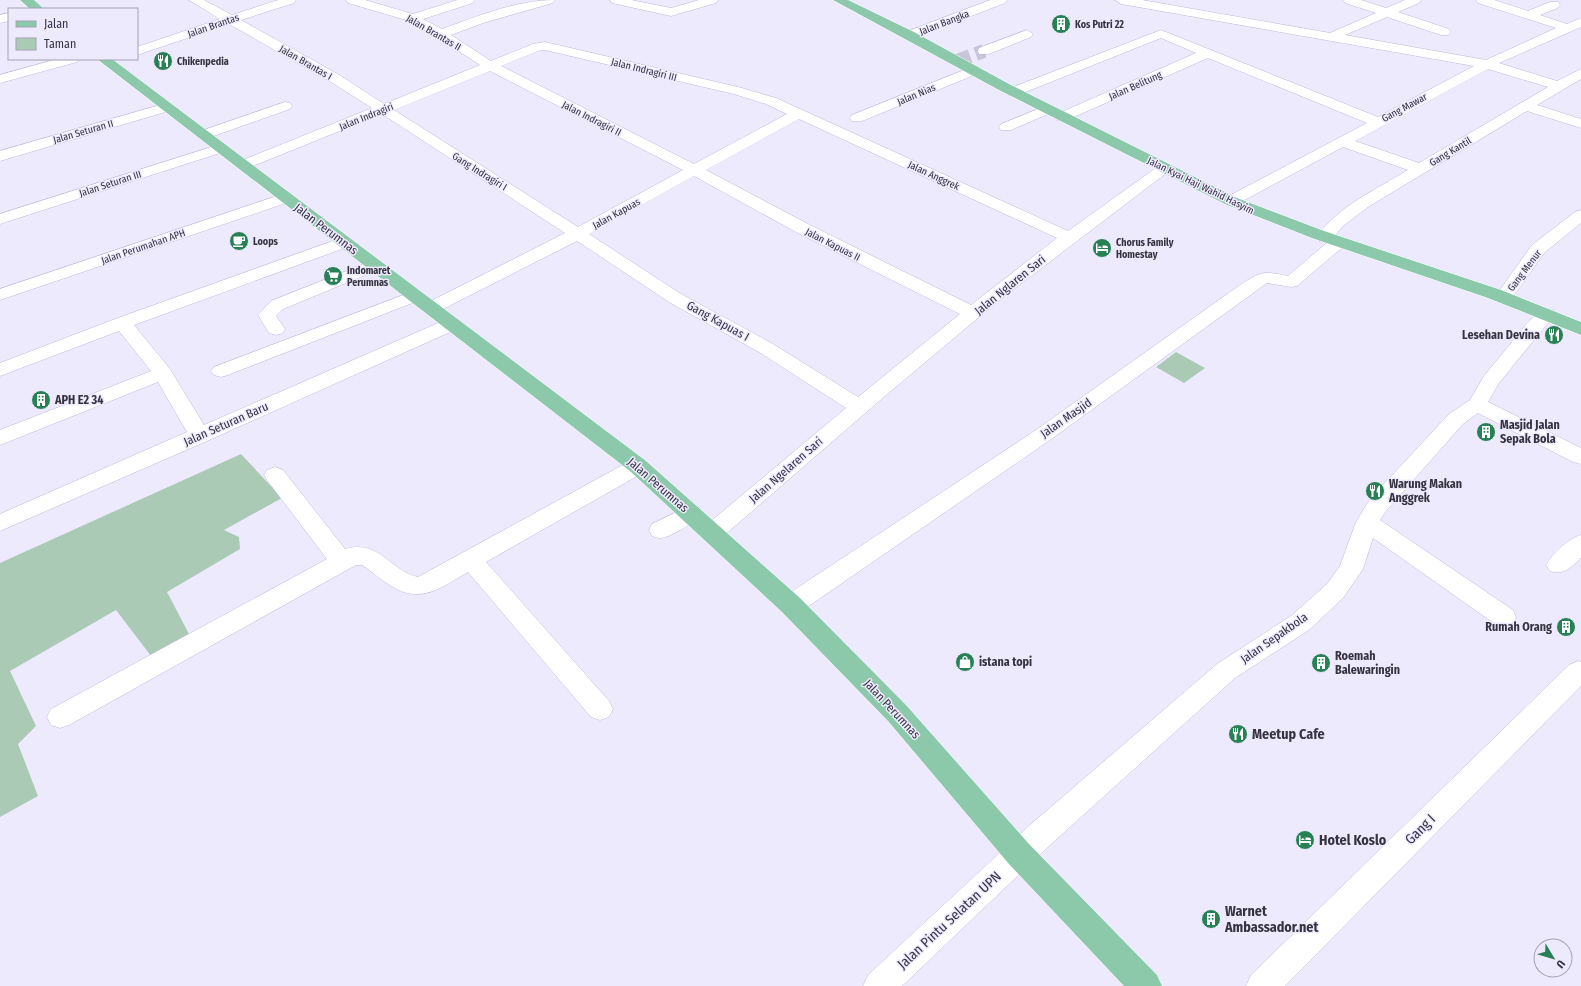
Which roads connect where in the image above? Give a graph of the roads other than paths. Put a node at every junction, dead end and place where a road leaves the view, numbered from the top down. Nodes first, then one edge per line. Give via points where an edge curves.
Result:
1 (26, 0) edge
2 (195, 0) edge
3 (290, 0) edge
4 (352, 0) edge
5 (468, 0) edge
6 (616, 0) edge
7 (712, 0) edge
8 (839, 0) edge
9 (1001, 0) edge
10 (1121, 0) edge
11 (1349, 0) edge
12 (1415, 0) edge
13 (1482, 0) edge
14 (539, 1) edge
15 (1554, 5) dead end
16 (37, 8) edge
17 (1386, 12) junction
18 (1530, 15) junction
19 (413, 18) junction
20 (228, 20) junction
21 (1581, 22) edge
22 (1567, 28) junction
23 (1446, 32) dead end
24 (441, 34) junction
25 (1027, 34) dead end
26 (910, 35) junction
27 (1331, 37) junction
28 (138, 51) edge
29 (984, 51) tunnel mouth
30 (1208, 53) junction
31 (68, 60) edge
32 (107, 60) edge
33 (1487, 64) junction
34 (490, 66) junction
35 (974, 70) junction
36 (1580, 75) edge
37 (0, 79) edge
38 (1558, 86) junction
39 (1014, 92) junction
40 (285, 106) dead end
41 (1524, 106) junction
42 (167, 107) junction
43 (1048, 109) junction
44 (382, 110) junction
45 (799, 113) junction
46 (1062, 117) junction
47 (857, 118) dead end
48 (1378, 122) junction
49 (1581, 124) edge
50 (1006, 128) dead end
51 (203, 135) junction
52 (1341, 141) junction
53 (220, 148) junction
54 (0, 156) edge
55 (243, 165) junction
56 (1165, 168) junction
57 (1421, 169) junction
58 (694, 170) junction
59 (286, 198) junction
60 (1231, 201) junction
61 (1581, 215) edge
62 (0, 219) edge
63 (577, 234) junction
64 (1070, 238) junction
65 (1332, 240) junction
66 (344, 242) junction
67 (374, 265) junction
68 (0, 295) edge
69 (1504, 297) junction
70 (422, 302) junction
71 (974, 314) junction
72 (1548, 314) junction
73 (122, 323) junction
74 (452, 324) junction
75 (276, 329) dead end
76 (1581, 329) edge
77 (0, 370) edge
78 (221, 371) dead end
79 (162, 373) junction
80 (1476, 404) junction
81 (859, 407) junction
82 (200, 436) junction
83 (0, 438) edge
84 (1581, 457) edge
85 (638, 466) junction
86 (275, 475) dead end
87 (691, 513) junction
88 (1367, 522) junction
89 (0, 523) edge
90 (660, 530) dead end
91 (712, 533) junction
92 (1581, 544) edge
93 (470, 558) junction
94 (342, 562) junction
95 (1558, 565) dead end
96 (791, 605) junction
97 (1504, 616) dead end
98 (1578, 672) dead end
99 (600, 709) dead end
100 (60, 718) dead end
101 (1019, 854) junction
102 (879, 986) edge
103 (1146, 986) edge
104 (1262, 986) edge

1 - 16 main road
2 - 20 street, Jalan Brantas I
3 - 20 street, Jalan Brantas
4 - 19 street, Jalan Brantas II
5 - 19 street
6 - 7 street via 671,12
8 - 26 main road, Jalan Kyai Haji Wahid Hasyim
9 - 26 street, Jalan Bangka
10 - 27 street
11 - 17 street
12 - 17 street
13 - 18 street
14 - 24 street
15 - 18 street
17 - 23 street
17 - 27 street
18 - 22 street
19 - 24 street, Jalan Brantas II
20 - 28 street, Jalan Brantas
20 - 44 street, Jalan Brantas I via 300,58
21 - 22 street, Gang Mawar
22 - 33 street, Gang Mawar
24 - 34 street, Jalan Brantas II
25 - 29 street
26 - 35 main road, Jalan Kyai Haji Wahid Hasyim
27 - 33 street
30 - 39 street via 1161,34
30 - 46 street, Jalan Belitung
30 - 48 street
31 - 37 street
32 - 42 main road, Jalan Perumnas
33 - 38 street
33 - 48 street, Gang Mawar
34 - 44 street, Jalan Indragiri
34 - 45 street, Jalan Indragiri III via 538,47 555,47 738,91
34 - 58 street, Jalan Indragiri II
35 - 39 main road, Jalan Kyai Haji Wahid Hasyim
35 - 47 street, Jalan Nias
36 - 38 street, Gang Kantil
38 - 41 street, Gang Kantil
39 - 43 main road, Jalan Kyai Haji Wahid Hasyim
40 - 51 street
41 - 49 street
41 - 57 street, Gang Kantil
42 - 51 main road, Jalan Perumnas
42 - 54 street, Jalan Seturan II
43 - 46 main road, Jalan Kyai Haji Wahid Hasyim
43 - 50 street
44 - 55 street, Jalan Indragiri
44 - 63 street, Gang Indragiri I
45 - 58 street, Jalan Kapuas
45 - 64 street, Jalan Anggrek
46 - 56 main road, Jalan Kyai Haji Wahid Hasyim
48 - 52 street, Gang Mawar
51 - 53 main road, Jalan Perumnas
52 - 57 street
52 - 60 street, Gang Mawar
53 - 55 main road, Jalan Perumnas
53 - 62 street, Jalan Seturan III
55 - 59 main road, Jalan Perumnas
56 - 60 main road, Jalan Kyai Haji Wahid Hasyim
56 - 64 street, Jalan Nglaren Sari
57 - 65 street, Gang Kantil via 1362,204 1337,223
58 - 63 street, Jalan Kapuas
58 - 71 street, Jalan Kapuas II via 802,228
59 - 66 main road, Jalan Perumnas
59 - 68 street, Jalan Perumahan APH
60 - 65 main road, Jalan Kyai Haji Wahid Hasyim
61 - 69 street, Gang Menur via 1538,249
63 - 70 street, Jalan Kapuas
63 - 81 street, Gang Kapuas I via 675,298 766,348
64 - 71 street, Jalan Nglaren Sari
65 - 69 main road, Jalan Kyai Haji Wahid Hasyim
65 - 96 street, Jalan Masjid via 1326,251 1302,275 1291,282 1264,277 1043,435
66 - 67 main road, Jalan Perumnas
66 - 73 street
67 - 70 main road, Jalan Perumnas
67 - 75 street via 277,305 267,315
69 - 72 main road, Jalan Kyai Haji Wahid Hasyim
70 - 74 main road, Jalan Perumnas
70 - 78 street, Jalan Kapuas
71 - 81 street, Jalan Nglaren Sari
72 - 76 main road, Jalan Kyai Haji Wahid Hasyim
72 - 80 street, Jalan Sepakbola via 1491,380
73 - 77 street
73 - 79 street
74 - 82 street, Jalan Seturan Baru
74 - 85 main road, Jalan Perumnas
79 - 82 street
79 - 83 street
80 - 84 street
80 - 88 street, Jalan Sepakbola via 1456,419 1411,467 1378,505
81 - 91 street, Jalan Ngelaren Sari
82 - 89 street, Jalan Seturan Baru
85 - 87 main road, Jalan Perumnas
85 - 93 street
86 - 94 street
87 - 90 street
87 - 91 main road, Jalan Perumnas
88 - 97 street
88 - 101 street, Jalan Sepakbola via 1351,569 1335,591 1300,623 1226,671
91 - 96 main road, Jalan Perumnas
92 - 95 street
93 - 94 street via 437,580 417,587 407,584 367,556 352,556
93 - 99 street
94 - 100 street
96 - 101 main road, Jalan Perumnas via 897,713
98 - 104 street, Gang I
101 - 102 street, Jalan Pintu Selatan UPN
101 - 103 main road, Jalan Perumnas

